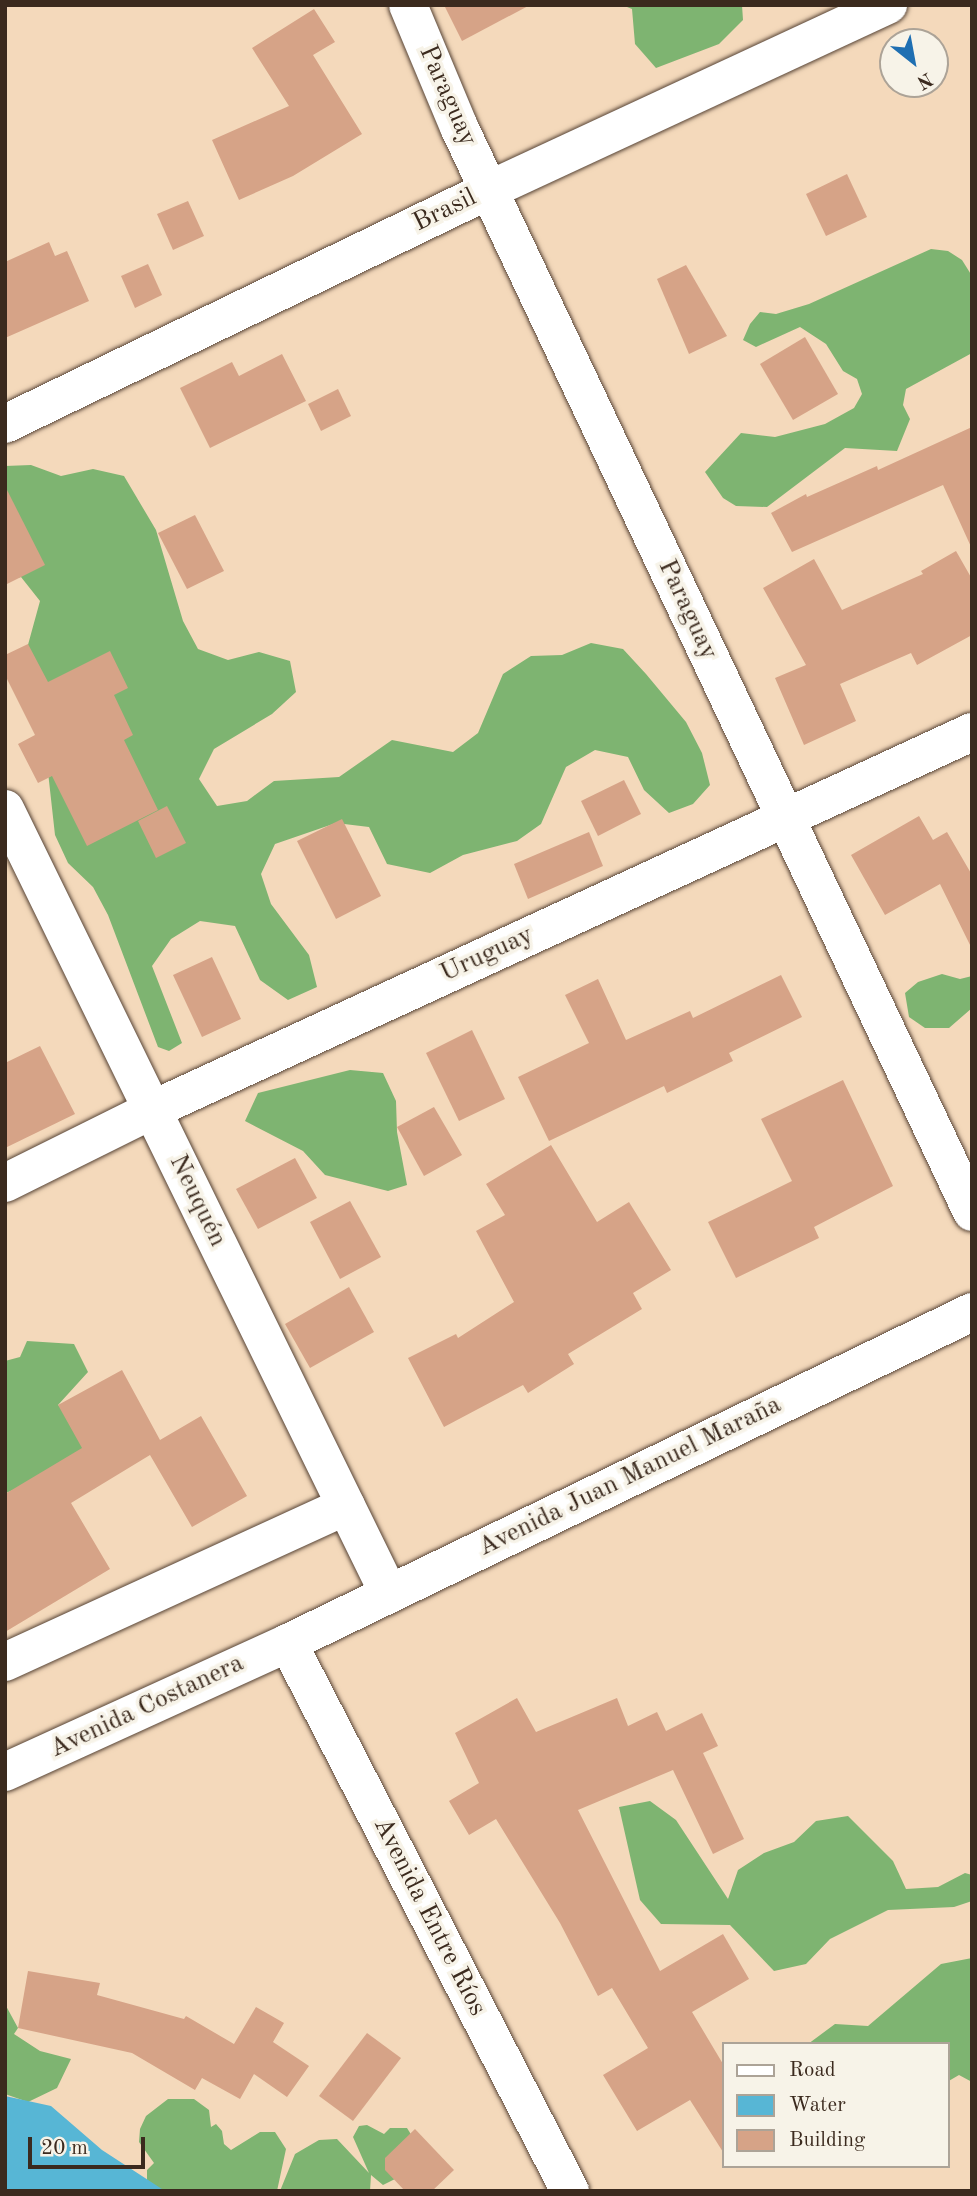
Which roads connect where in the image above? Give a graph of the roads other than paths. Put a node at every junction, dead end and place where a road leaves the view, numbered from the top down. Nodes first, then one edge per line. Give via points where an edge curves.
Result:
1 (408, 5) edge
2 (888, 5) edge
3 (489, 190) junction
4 (5, 424) edge
5 (972, 732) edge
6 (5, 809) edge
7 (785, 818) junction
8 (152, 1110) junction
9 (5, 1183) edge
10 (972, 1212) edge
11 (972, 1312) edge
12 (346, 1506) junction
13 (389, 1594) junction
14 (288, 1643) junction
15 (5, 1662) edge
16 (5, 1772) edge
17 (570, 2191) edge

1 - 3 street, Paraguay
2 - 3 street, Brasil
3 - 4 street, Brasil
3 - 7 street, Paraguay
5 - 7 street, Uruguay
6 - 8 street, Neuquén
7 - 8 street, Uruguay
7 - 10 street, Paraguay
8 - 9 street, Uruguay
8 - 12 street, Neuquén
11 - 13 street, Avenida Juan Manuel Maraña
12 - 13 street, Neuquén
12 - 15 street
13 - 14 street, Avenida Juan Manuel Maraña
14 - 16 street, Avenida Costanera
14 - 17 street, Avenida Entre Ríos

